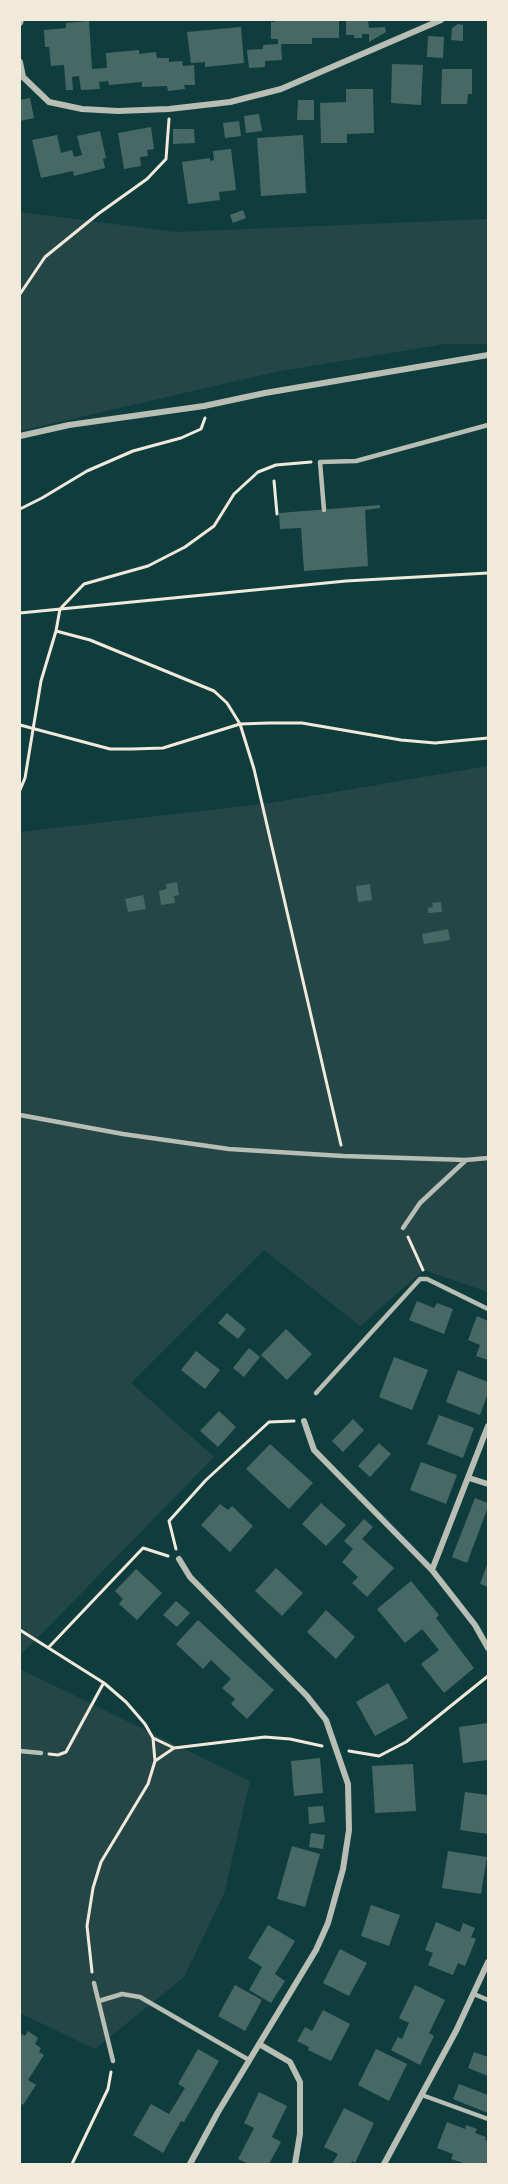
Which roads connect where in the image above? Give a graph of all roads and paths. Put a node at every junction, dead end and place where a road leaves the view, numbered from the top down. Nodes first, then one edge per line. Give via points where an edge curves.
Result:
1 (441, 20) edge
2 (20, 62) edge
3 (170, 109) junction
4 (20, 294) edge
5 (489, 355) edge
6 (204, 406) junction
7 (489, 425) edge
8 (20, 436) edge
9 (320, 462) junction
10 (274, 481) dead end
11 (20, 509) edge
12 (324, 510) dead end
13 (277, 514) dead end
14 (489, 573) edge
15 (60, 609) junction
16 (20, 613) edge
17 (56, 631) junction
18 (240, 724) junction
19 (20, 725) edge
20 (33, 728) junction
21 (489, 738) edge
22 (20, 790) edge
23 (20, 1115) edge
24 (343, 1156) junction
25 (489, 1158) edge
26 (466, 1160) junction
27 (403, 1228) joint
28 (427, 1279) junction
29 (489, 1309) edge
30 (316, 1393) dead end
31 (303, 1421) dead end
32 (269, 1422) dead end
33 (489, 1426) edge
34 (469, 1478) junction
35 (489, 1484) edge
36 (178, 1559) junction
37 (432, 1570) junction
38 (20, 1630) edge
39 (49, 1647) junction
40 (489, 1648) edge
41 (489, 1676) edge
42 (104, 1683) junction
43 (153, 1738) junction
44 (174, 1748) junction
45 (337, 1748) junction
46 (20, 1751) edge
47 (41, 1753) joint
48 (155, 1761) junction
49 (489, 1962) edge
50 (94, 1983) joint
51 (474, 1994) junction
52 (489, 2000) edge
53 (99, 2001) junction
54 (259, 2044) junction
55 (249, 2060) junction
56 (113, 2061) joint
57 (422, 2095) junction
58 (489, 2119) edge
59 (72, 2164) edge
60 (190, 2164) edge
61 (295, 2164) edge
62 (384, 2164) edge

1 - 3 street via 281,88 230,102
2 - 3 street via 23,77 49,102 82,109
3 - 4 path via 166,159 147,179 45,257
5 - 6 street
6 - 8 street
6 - 11 path via 201,429 96,467
7 - 9 lane via 356,461
9 - 12 lane
9 - 15 path via 276,465 258,472 234,494 214,526 185,547 148,566 84,584
10 - 13 path
14 - 15 path via 346,581
15 - 16 path
15 - 17 path
17 - 18 path via 90,640 214,691
17 - 20 path via 41,681
18 - 20 path via 163,748 132,749 110,749
18 - 21 path via 302,723 435,742
18 - 24 path via 254,769
19 - 20 path
20 - 22 path
23 - 24 lane via 229,1149
24 - 26 lane
25 - 26 lane
26 - 27 lane via 420,1203
27 - 28 path
28 - 29 lane
28 - 30 lane via 411,1288
31 - 37 street via 314,1450
32 - 36 path via 206,1480 169,1521
33 - 34 street
34 - 35 street
34 - 37 street
36 - 39 path via 143,1548
36 - 45 street via 190,1577 307,1696 326,1720
37 - 40 street
38 - 39 path
39 - 42 path
41 - 45 path via 406,1742 379,1756
42 - 43 path via 126,1701
42 - 47 path via 66,1752
43 - 44 path
43 - 48 path
44 - 45 path via 265,1737
44 - 48 path
45 - 54 street via 348,1784 349,1830 343,1869 316,1950
46 - 47 lane
48 - 50 path via 137,1805 101,1862 93,1888 87,1926
49 - 51 street
50 - 53 lane
51 - 52 lane
51 - 57 street
53 - 55 lane via 122,1994 140,1997
53 - 56 lane
54 - 55 street
54 - 61 street via 290,2062 300,2082 300,2134
55 - 60 street
56 - 59 path via 108,2089
57 - 58 lane
57 - 62 street

